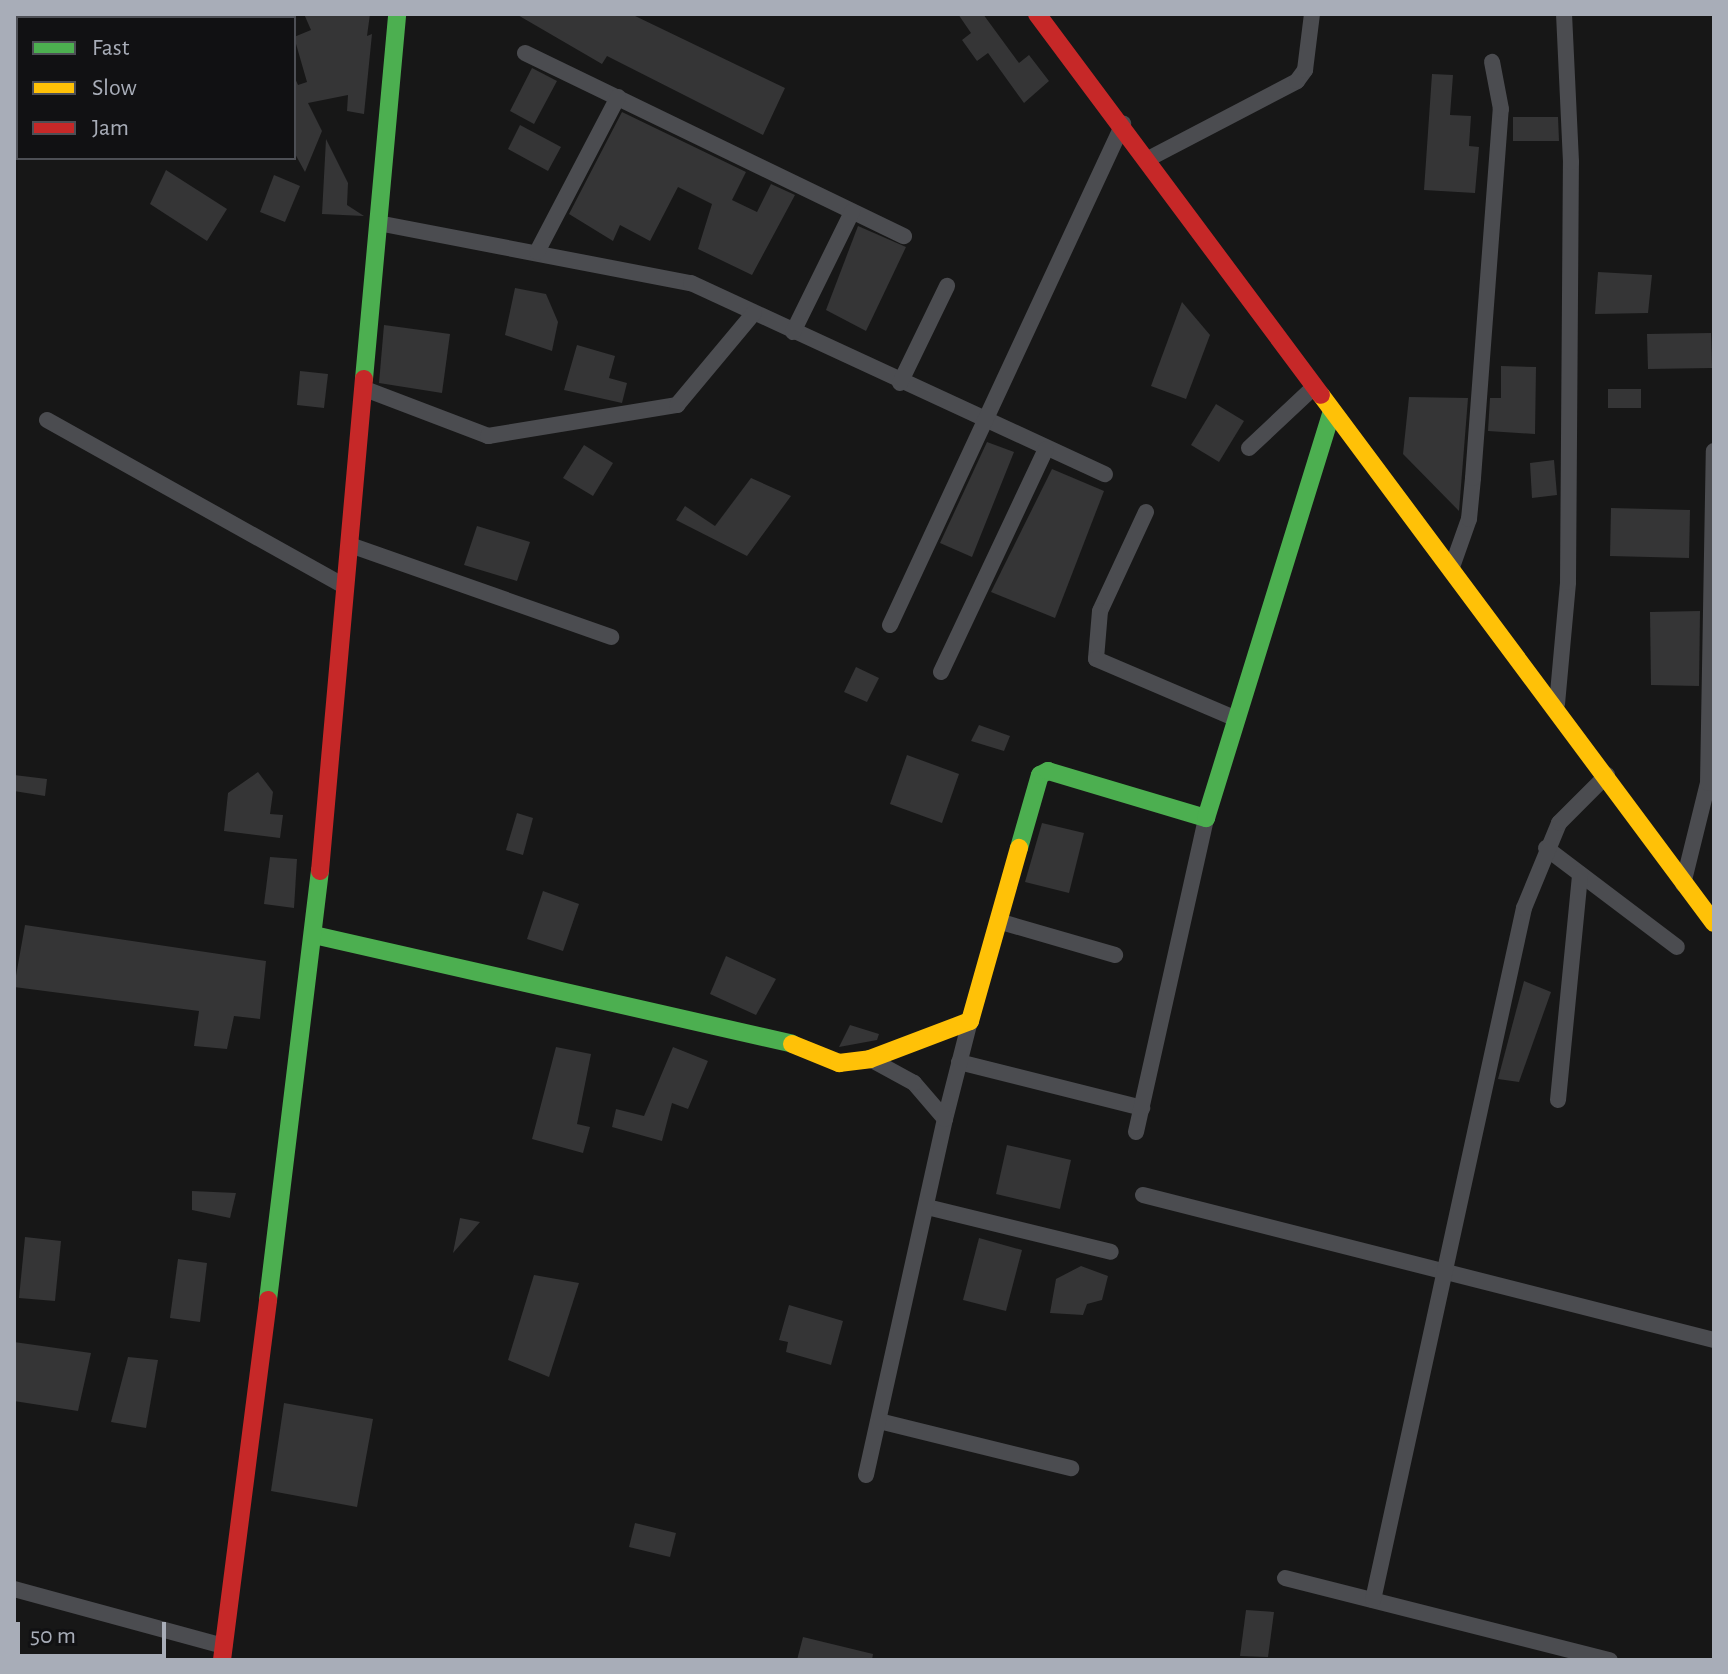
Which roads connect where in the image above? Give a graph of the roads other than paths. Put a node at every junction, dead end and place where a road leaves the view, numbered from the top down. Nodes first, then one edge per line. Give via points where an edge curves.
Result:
1 (397, 14) edge
2 (1037, 14) edge
3 (1312, 14) edge
4 (1564, 14) edge
5 (525, 53) dead end
6 (1492, 62) dead end
7 (618, 97) junction
8 (1123, 124) junction
9 (1150, 158) junction
10 (852, 212) junction
11 (378, 223) junction
12 (904, 236) dead end
13 (537, 252) junction
14 (947, 286) dead end
15 (754, 313) junction
16 (793, 332) junction
17 (900, 383) junction
18 (1314, 387) junction
19 (365, 389) junction
20 (1332, 412) junction
21 (47, 420) dead end
22 (982, 422) junction
23 (1249, 448) dead end
24 (1046, 449) junction
25 (1714, 451) edge
26 (1105, 474) dead end
27 (1146, 512) dead end
28 (350, 545) junction
29 (1452, 567) junction
30 (346, 587) junction
31 (890, 625) dead end
32 (611, 637) dead end
33 (941, 672) dead end
34 (1713, 681) edge
35 (1557, 704) junction
36 (1237, 719) junction
37 (1607, 775) junction
38 (1206, 818) junction
39 (1546, 848) junction
40 (1580, 874) junction
41 (1683, 884) junction
42 (998, 921) junction
43 (1714, 923) edge
44 (314, 935) junction
45 (1677, 947) dead end
46 (1115, 955) dead end
47 (970, 1021) junction
48 (870, 1059) junction
49 (959, 1062) junction
50 (1558, 1100) dead end
51 (1142, 1108) junction
52 (945, 1119) junction
53 (1136, 1132) dead end
54 (1143, 1195) dead end
55 (927, 1207) junction
56 (1111, 1252) dead end
57 (1441, 1273) junction
58 (1714, 1340) edge
59 (879, 1421) junction
60 (1071, 1468) dead end
61 (866, 1475) dead end
62 (1285, 1578) dead end
63 (14, 1589) edge
64 (1373, 1600) junction
65 (223, 1653) edge
66 (1610, 1660) edge

1 - 11 street
2 - 8 street
3 - 9 street via 1305,70 1297,81
4 - 35 street via 1568,566
5 - 7 street
6 - 29 street via 1501,109 1473,478 1469,519
7 - 10 street
7 - 13 street
8 - 9 street
8 - 22 street
9 - 18 street
10 - 12 street
10 - 16 street
11 - 13 street
11 - 19 street
13 - 15 street via 672,277
14 - 17 street
15 - 16 street
15 - 19 street via 677,405 488,436
16 - 17 street
17 - 22 street
18 - 20 street
18 - 23 street
19 - 28 street
20 - 29 street
20 - 36 street
21 - 30 street
22 - 24 street
22 - 31 street
24 - 26 street
24 - 33 street
25 - 34 street
27 - 36 street via 1100,611 1096,659
28 - 30 street
28 - 32 street
29 - 35 street
30 - 44 street
34 - 41 street via 1708,783
35 - 37 street
36 - 38 street
37 - 39 street via 1572,807
37 - 41 street
38 - 42 street via 1048,771 1035,782
38 - 51 street
39 - 40 street
39 - 57 street via 1511,958
40 - 45 street
40 - 50 street
41 - 43 street
42 - 46 street
42 - 47 street
44 - 48 street via 773,1037 839,1063
44 - 65 street
47 - 48 street
47 - 49 street
48 - 52 street via 914,1083
49 - 51 street
49 - 52 street
51 - 53 street
52 - 55 street
54 - 57 street
55 - 56 street
55 - 59 street
57 - 58 street
57 - 64 street
59 - 60 street
59 - 61 street
62 - 64 street
63 - 65 street
64 - 66 street

